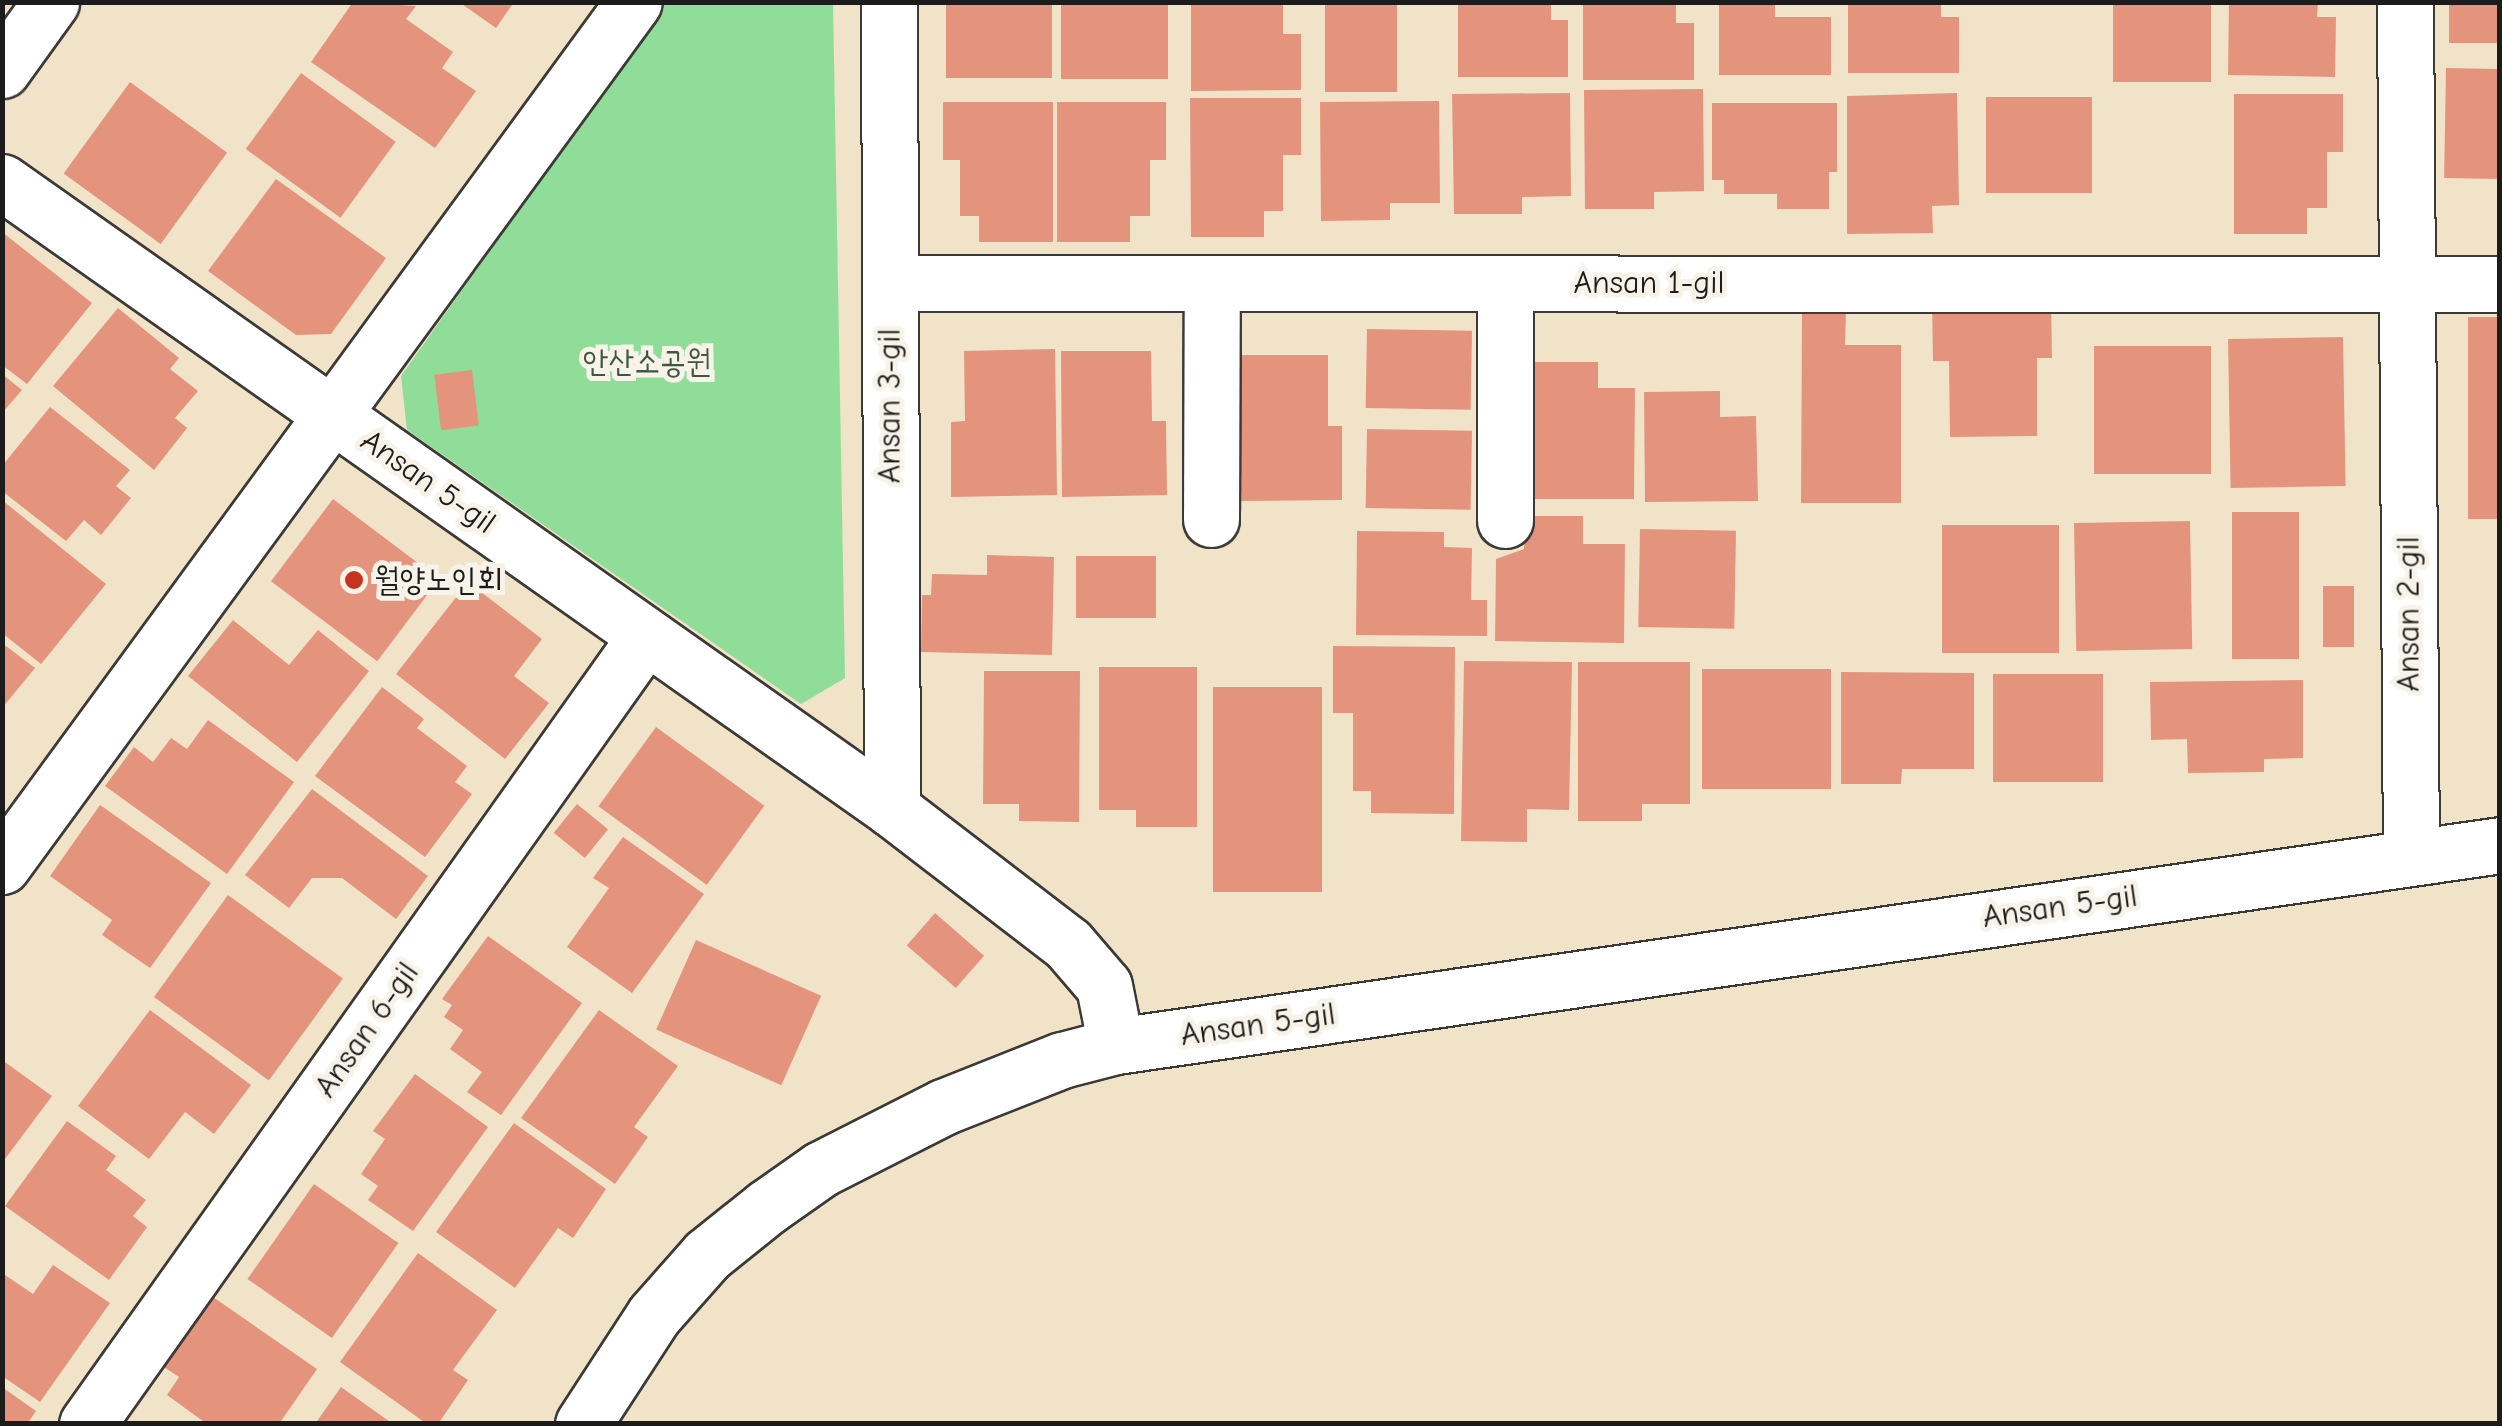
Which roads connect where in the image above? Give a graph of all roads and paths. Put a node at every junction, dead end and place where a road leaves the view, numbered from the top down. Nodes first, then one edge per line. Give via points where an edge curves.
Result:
1 (52, 2) edge
2 (634, 2) edge
3 (889, 2) edge
4 (2405, 2) edge
5 (2, 70) edge
6 (2, 182) edge
7 (890, 283) junction
8 (1212, 283) junction
9 (1506, 283) junction
10 (2407, 284) junction
11 (2500, 284) edge
12 (334, 416) junction
13 (1211, 519) dead end
14 (1504, 520) dead end
15 (646, 636) junction
16 (892, 809) junction
17 (2500, 845) edge
18 (2411, 855) junction
19 (2, 866) edge
20 (1116, 1046) junction
21 (87, 1424) edge
22 (583, 1424) edge

1 - 5 street
2 - 12 street, Ansan 5-gil
3 - 7 street, Ansan 3-gil
4 - 10 street, Ansan 2-gil
6 - 12 street, Ansan 5-gil
7 - 8 street, Ansan 1-gil
7 - 16 street, Ansan 3-gil
8 - 9 street, Ansan 1-gil
8 - 13 street
9 - 10 street, Ansan 1-gil
9 - 14 street
10 - 11 street
10 - 18 street, Ansan 2-gil
12 - 15 street, Ansan 5-gil
12 - 19 street
15 - 16 street, Ansan 5-gil
15 - 21 street, Ansan 6-gil
16 - 20 street, Ansan 5-gil via 1092,967 1112,1009
17 - 18 street
18 - 20 street, Ansan 5-gil
20 - 22 street via 943,1108 780,1198 706,1254 654,1315

